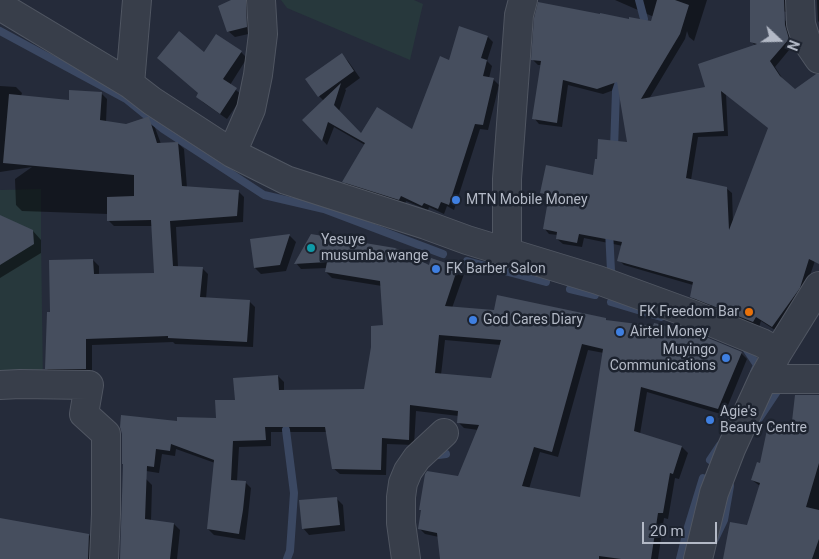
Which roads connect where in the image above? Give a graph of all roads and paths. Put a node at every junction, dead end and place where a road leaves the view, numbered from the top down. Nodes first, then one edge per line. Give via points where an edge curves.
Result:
1 (137, 0) edge
2 (261, 0) edge
3 (523, 0) edge
4 (800, 0) edge
5 (0, 6) edge
6 (819, 59) edge
7 (130, 84) junction
8 (232, 153) junction
9 (507, 253) junction
10 (819, 286) edge
11 (778, 352) junction
12 (763, 379) junction
13 (819, 379) edge
14 (0, 385) edge
15 (444, 433) dead end
16 (104, 559) edge
17 (406, 559) edge
18 (698, 559) edge

1 - 7 street
2 - 8 street via 263,34 258,75 251,109
3 - 9 street via 518,15 507,179
4 - 6 street via 801,24 806,40
5 - 7 street
7 - 8 street
8 - 9 street via 286,180
9 - 11 street via 598,280 694,315
10 - 11 street
11 - 12 street
12 - 13 street
12 - 18 street via 714,493
14 - 16 street via 89,385 84,414 106,434
15 - 17 street via 417,458 403,483 401,523

